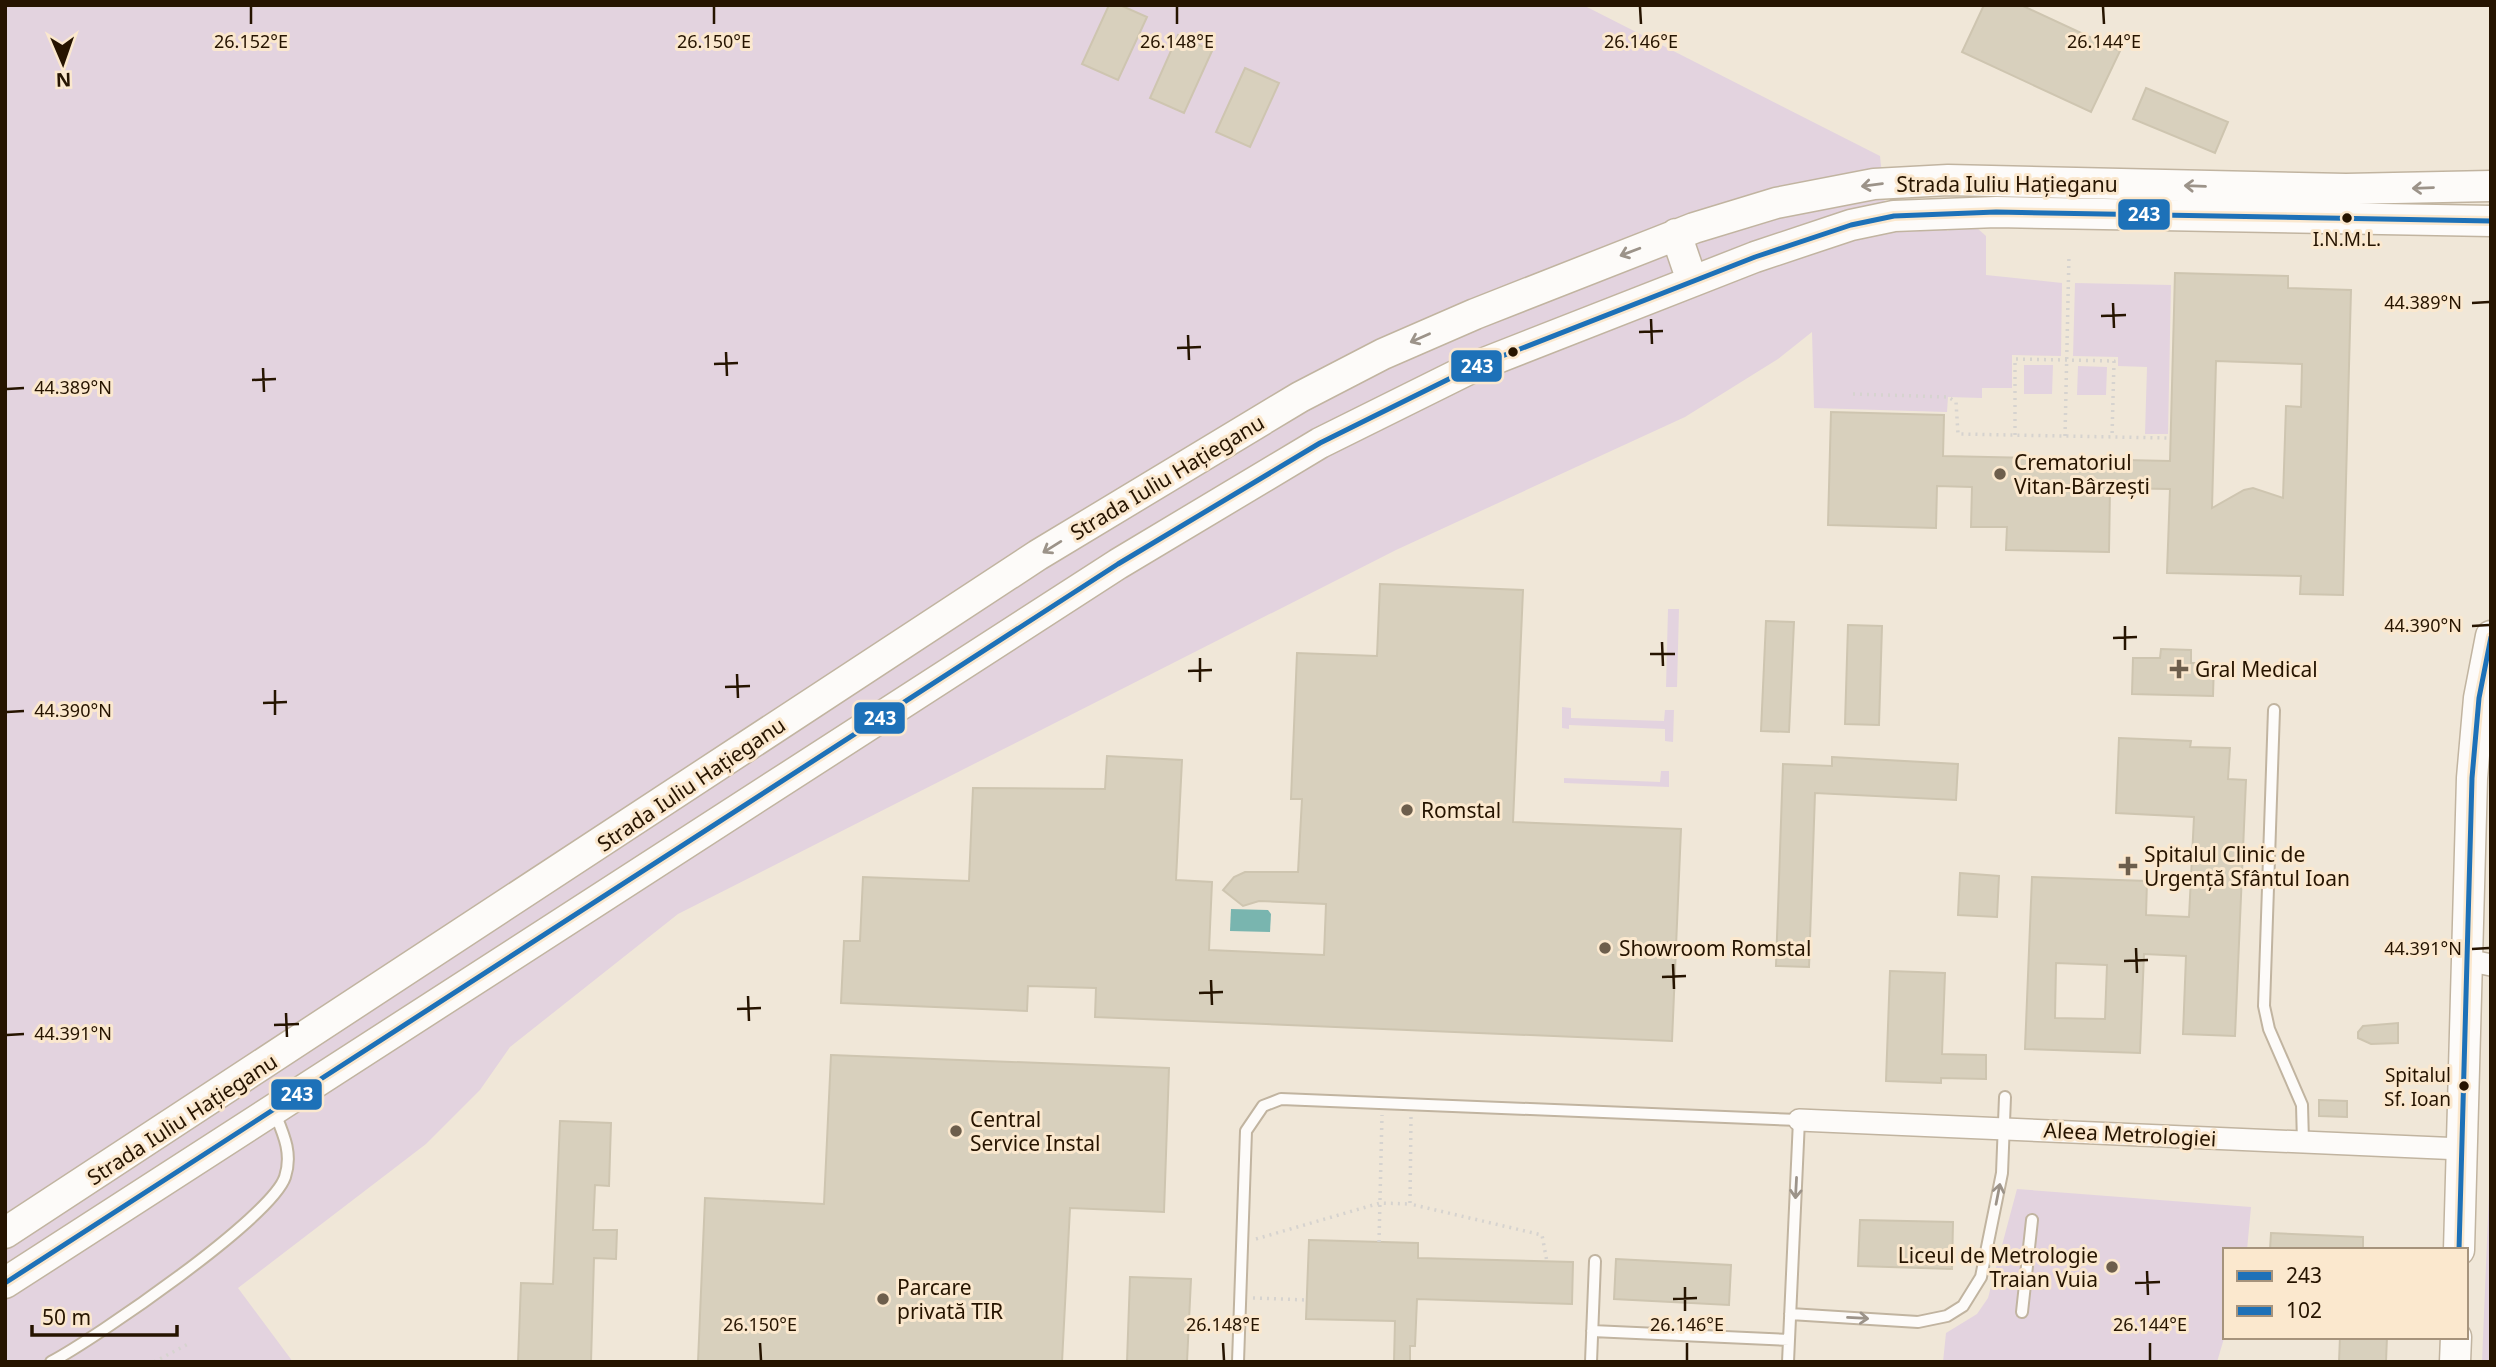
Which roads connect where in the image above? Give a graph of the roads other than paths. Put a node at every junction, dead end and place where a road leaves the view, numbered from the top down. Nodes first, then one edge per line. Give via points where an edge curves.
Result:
1 (2491, 186) edge
2 (2491, 221) edge
3 (1676, 234) junction
4 (1692, 281) junction
5 (2491, 636) edge
6 (2274, 710) dead end
7 (708, 773) junction
8 (734, 812) junction
9 (2479, 962) edge
10 (2005, 1097) dead end
11 (274, 1111) junction
12 (1799, 1120) junction
13 (2004, 1129) junction
14 (2303, 1142) junction
15 (2462, 1149) junction
16 (2032, 1220) dead end
17 (5, 1233) edge
18 (2459, 1248) edge
19 (1595, 1261) dead end
20 (5, 1283) edge
21 (2022, 1312) dead end
22 (1790, 1314) junction
23 (1592, 1331) junction
24 (2456, 1339) edge
25 (1788, 1340) junction
26 (51, 1362) edge
27 (1238, 1362) edge
28 (1591, 1362) edge
29 (1788, 1362) edge
30 (2455, 1362) edge

1 -> 3 main road, Strada Iuliu Hațieganu via 2346,189 1909,181 1787,201
2 - 4 main road, Strada Iuliu Hațieganu via 1931,212 1852,225
3 - 4 main road
3 -> 7 main road, Strada Iuliu Hațieganu via 1416,339 1300,397 1038,555
4 - 8 main road, Strada Iuliu Hațieganu via 1469,369 1320,443 1095,578
5 - 9 main road via 2475,738
6 - 14 lane via 2264,1006 2269,1029 2302,1105
7 - 8 main road
7 - 17 main road, Strada Iuliu Hațieganu
8 - 11 main road, Strada Iuliu Hațieganu
9 - 15 main road
10 - 13 lane
11 - 20 main road, Strada Iuliu Hațieganu
11 - 26 lane via 288,1149 288,1164 284,1180 258,1214 115,1321
12 - 13 street, Aleea Metrologiei
12 -> 22 lane
12 - 27 lane via 1281,1099 1263,1106 1246,1131
13 - 14 street, Aleea Metrologiei
22 -> 13 lane via 1918,1322 1938,1319 1963,1306 1981,1277 2002,1172
14 - 15 street, Aleea Metrologiei
15 - 18 main road
16 - 21 lane
19 - 23 lane
22 - 25 lane
23 - 25 lane
23 - 28 lane
24 - 30 main road
25 - 29 lane

